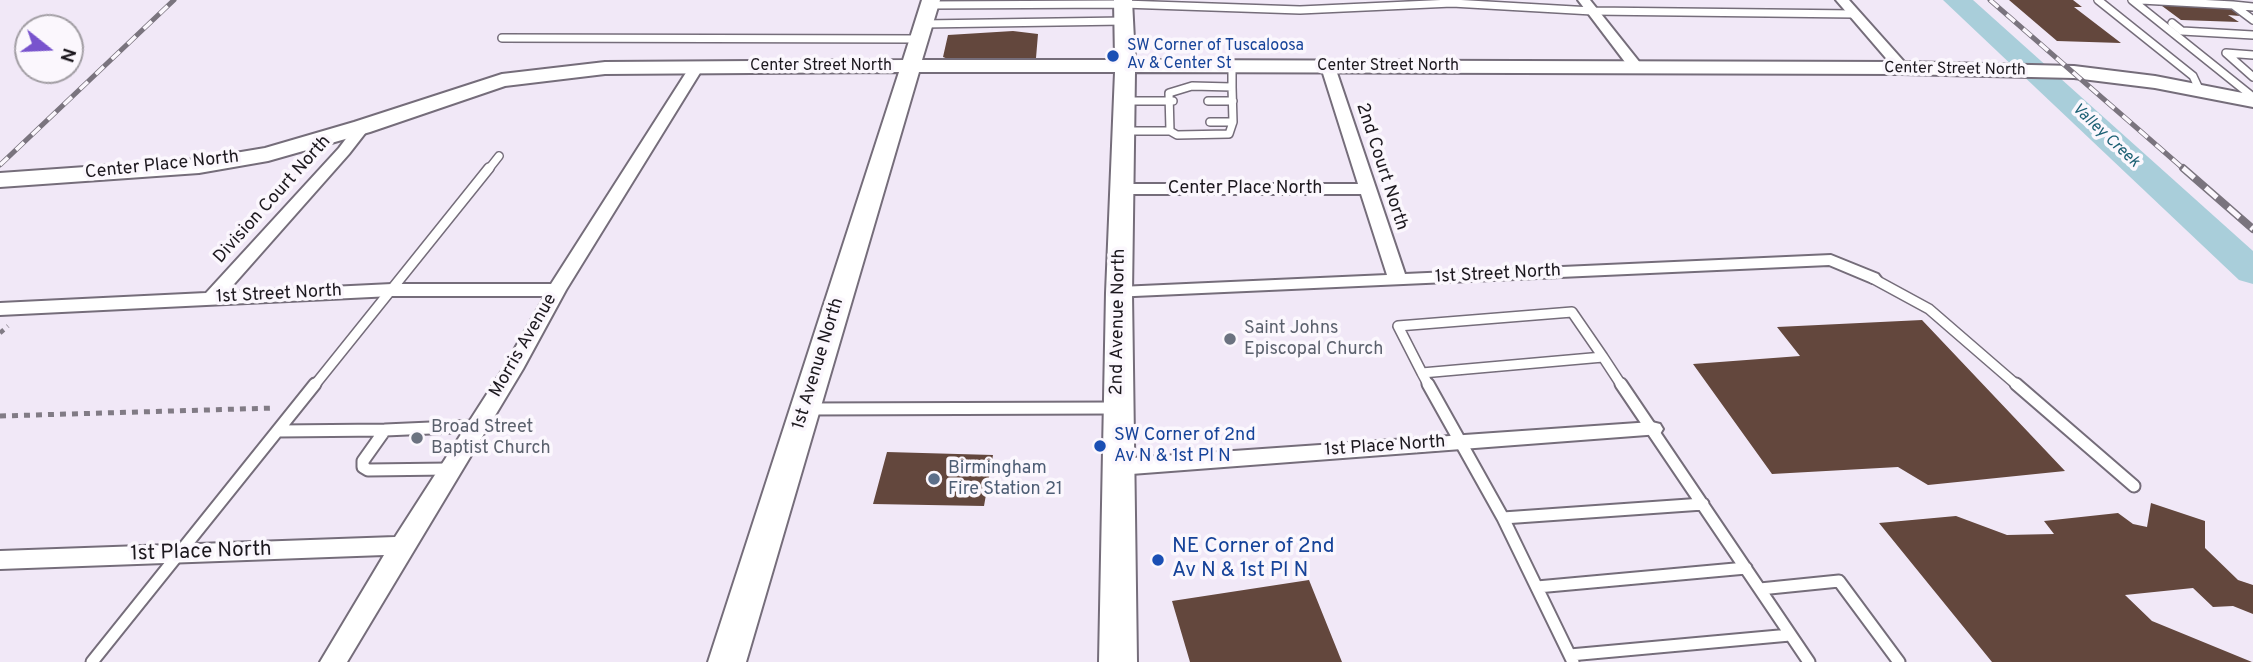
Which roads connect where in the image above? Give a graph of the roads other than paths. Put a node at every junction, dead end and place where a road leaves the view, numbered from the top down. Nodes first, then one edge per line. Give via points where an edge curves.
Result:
1 (1842, 0) edge
2 (2098, 0) edge
3 (2132, 0) edge
4 (2141, 0) edge
5 (2225, 0) edge
6 (2233, 5) junction
7 (1588, 6) edge
8 (2253, 7) edge
9 (1123, 8) edge
10 (1855, 14) junction
11 (2253, 20) edge
12 (923, 27) edge
13 (2253, 35) edge
14 (502, 38) dead end
15 (2253, 55) edge
16 (1125, 67) junction
17 (1328, 67) junction
18 (1636, 67) junction
19 (696, 68) junction
20 (1902, 68) junction
21 (1190, 77) junction
22 (1232, 77) junction
23 (2253, 77) edge
24 (2200, 91) junction
25 (2253, 99) edge
26 (1124, 101) junction
27 (1172, 101) junction
28 (1208, 101) dead end
29 (1233, 101) junction
30 (1210, 122) dead end
31 (1233, 122) junction
32 (1173, 125) junction
33 (362, 127) junction
34 (1123, 131) junction
35 (499, 156) dead end
36 (0, 180) edge
37 (1121, 189) junction
38 (1368, 189) junction
39 (1872, 278) joint
40 (1397, 279) junction
41 (392, 290) junction
42 (557, 290) junction
43 (1119, 293) junction
44 (212, 298) junction
45 (0, 309) edge
46 (1603, 357) junction
47 (1422, 373) junction
48 (1118, 408) junction
49 (805, 409) junction
50 (476, 426) junction
51 (1652, 429) junction
52 (385, 430) junction
53 (278, 431) junction
54 (1461, 442) junction
55 (1118, 467) junction
56 (450, 468) junction
57 (2134, 486) dead end
58 (1703, 504) junction
59 (1503, 518) junction
60 (402, 546) junction
61 (179, 554) junction
62 (0, 560) edge
63 (1746, 568) junction
64 (1537, 587) junction
65 (1760, 589) junction
66 (1790, 635) junction
67 (1572, 658) edge
68 (92, 662) edge
69 (333, 662) edge
70 (727, 662) edge
71 (1118, 662) edge
72 (1809, 662) edge
73 (1899, 662) edge

1 - 10 street
2 - 24 lane via 2193,76
3 - 25 lane
4 - 6 lane
4 - 13 lane via 2182,31
5 - 6 lane
6 - 8 lane
6 - 11 lane
7 - 9 lane via 1452,3 1300,10
7 - 10 lane
7 - 18 street
9 - 12 lane
9 - 12 lane
9 - 16 street, 2nd Avenue North
10 - 20 street
12 - 14 lane
12 - 16 street, Center Street North
12 - 19 street, Center Street North
12 - 49 street, 1st Avenue North
15 - 23 lane via 2226,53
16 - 21 street, Center Street North
16 - 26 street, 2nd Avenue North
17 - 18 street, Center Street North
17 - 22 street, Center Street North
17 - 38 street, 2nd Court North
18 - 20 street, Center Street North
19 - 33 street, Center Street North via 605,68 502,80
19 - 42 street, Morris Avenue
20 - 24 street, Center Street North via 2061,72
21 - 22 street, Center Street North
21 - 27 lane via 1169,93
22 - 29 lane
24 - 25 street, Center Street North
26 - 27 lane
26 - 34 street, 2nd Avenue North
27 - 32 lane
28 - 29 lane
29 - 31 lane
30 - 31 lane
31 - 32 lane via 1229,134 1177,135
32 - 34 lane
33 - 36 street, Center Place North via 268,154 199,166
33 - 44 street, Division Court North
34 - 37 street, 2nd Avenue North
35 - 41 lane
37 - 38 street, Center Place North
37 - 43 street, 2nd Avenue North
38 - 40 street, 2nd Court North
39 - 40 street, 1st Street North via 1831,260
39 - 57 lane via 1929,309
40 - 43 street, 1st Street North
41 - 42 street, 1st Street North
41 - 44 street, 1st Street North
41 - 53 lane
42 - 50 street, Morris Avenue
43 - 48 street, 2nd Avenue North
44 - 45 street, 1st Street North
46 - 47 lane
46 - 47 lane via 1572,312 1398,326
46 - 51 lane
47 - 54 lane
48 - 49 lane
48 - 55 street, 2nd Avenue North
49 - 70 street, 1st Avenue North
50 - 52 lane
50 - 56 street, Morris Avenue
51 - 54 street, 1st Place North
51 - 58 lane
52 - 53 lane
52 - 56 lane via 363,461 368,470
53 - 61 lane
54 - 55 street, 1st Place North
54 - 59 lane
55 - 71 street, 2nd Avenue North
56 - 60 street, Morris Avenue
58 - 59 lane
58 - 63 lane
59 - 64 lane
60 - 61 street, 1st Place North
60 - 69 street, Morris Avenue
61 - 62 street, 1st Place North
61 - 68 lane
63 - 64 lane
63 - 65 lane
64 - 67 lane
65 - 66 lane
65 - 73 lane via 1839,581
66 - 67 lane
66 - 72 lane

